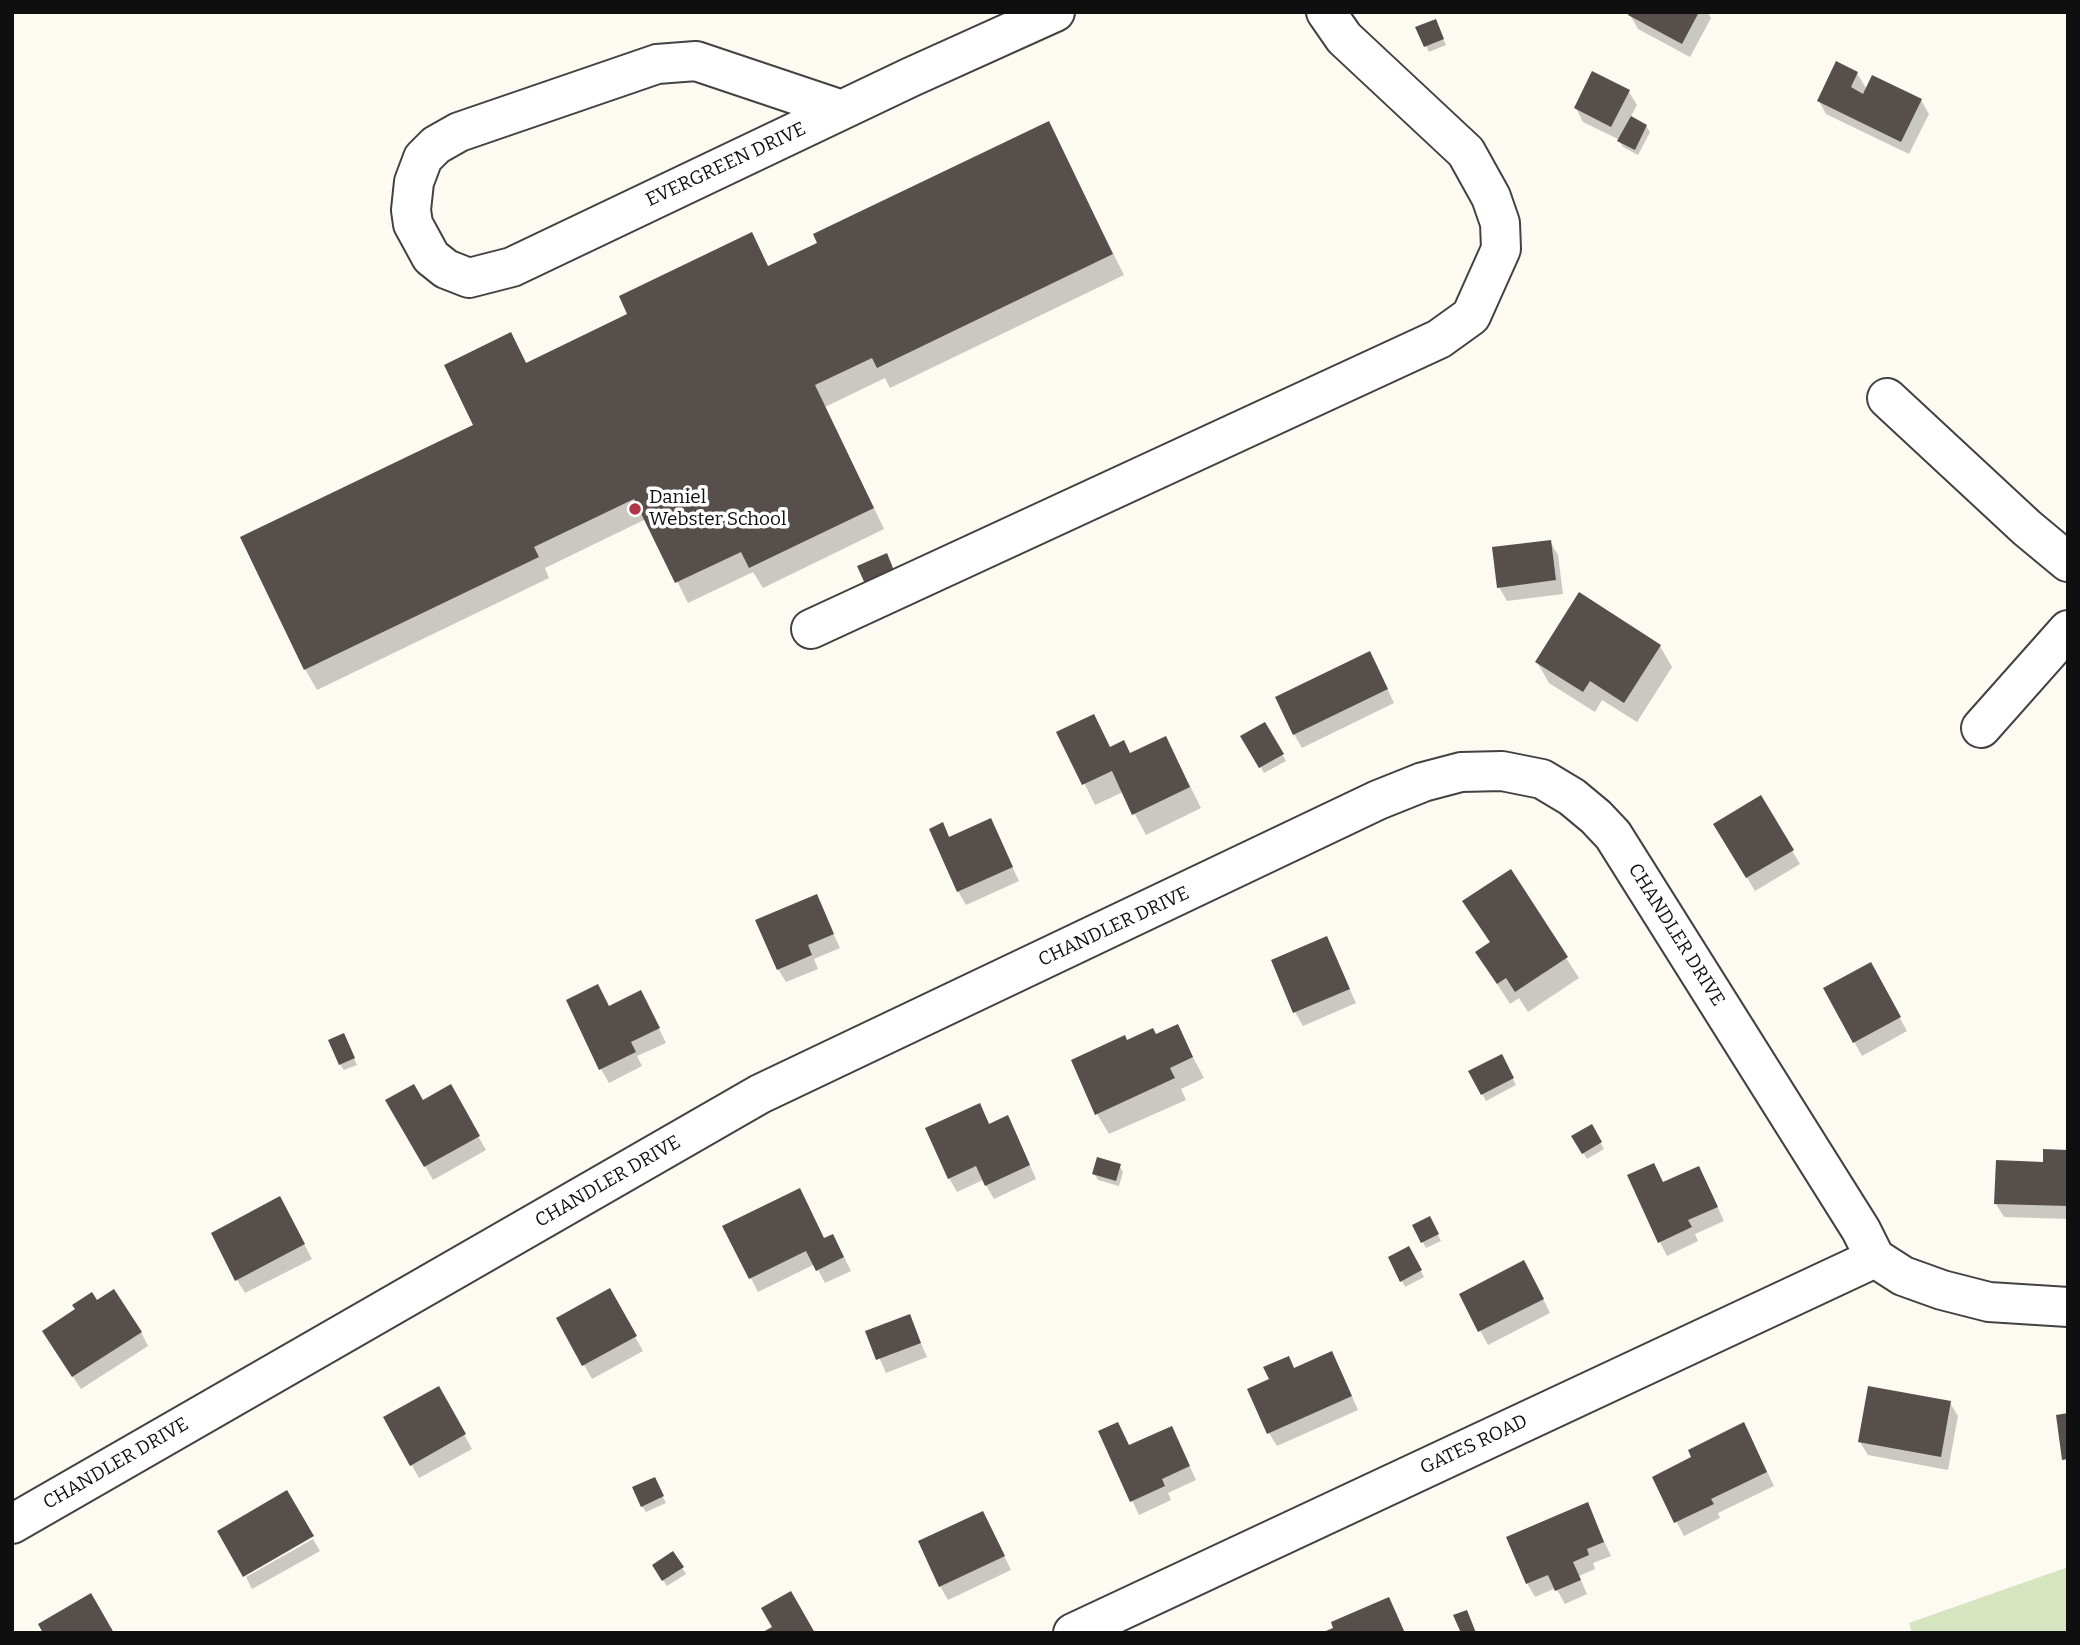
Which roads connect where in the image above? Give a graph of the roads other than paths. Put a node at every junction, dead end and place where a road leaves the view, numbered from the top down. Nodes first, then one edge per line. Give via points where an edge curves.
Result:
1 (1055, 12) edge
2 (1326, 12) edge
3 (842, 110) junction
4 (1887, 398) dead end
5 (2068, 562) edge
6 (811, 629) dead end
7 (2068, 630) edge
8 (1981, 728) dead end
9 (1875, 1258) junction
10 (2068, 1307) edge
11 (12, 1524) edge
12 (1073, 1633) edge

1 - 3 street, EVERGREEN DRIVE
2 - 6 street via 1344,38 1466,152 1491,197 1500,223 1501,249 1471,316 1439,339
3 - 3 street, EVERGREEN DRIVE via 696,61 657,64 459,132 436,145 423,158 414,182 413,224 431,257 446,269 469,278 512,267
4 - 5 street
7 - 8 street
9 - 10 street via 1903,1276 1977,1299
9 - 11 street, CHANDLER DRIVE via 1613,835 1572,796 1542,779 1502,771 1461,772 1378,800 760,1094
9 - 12 street, GATES ROAD

